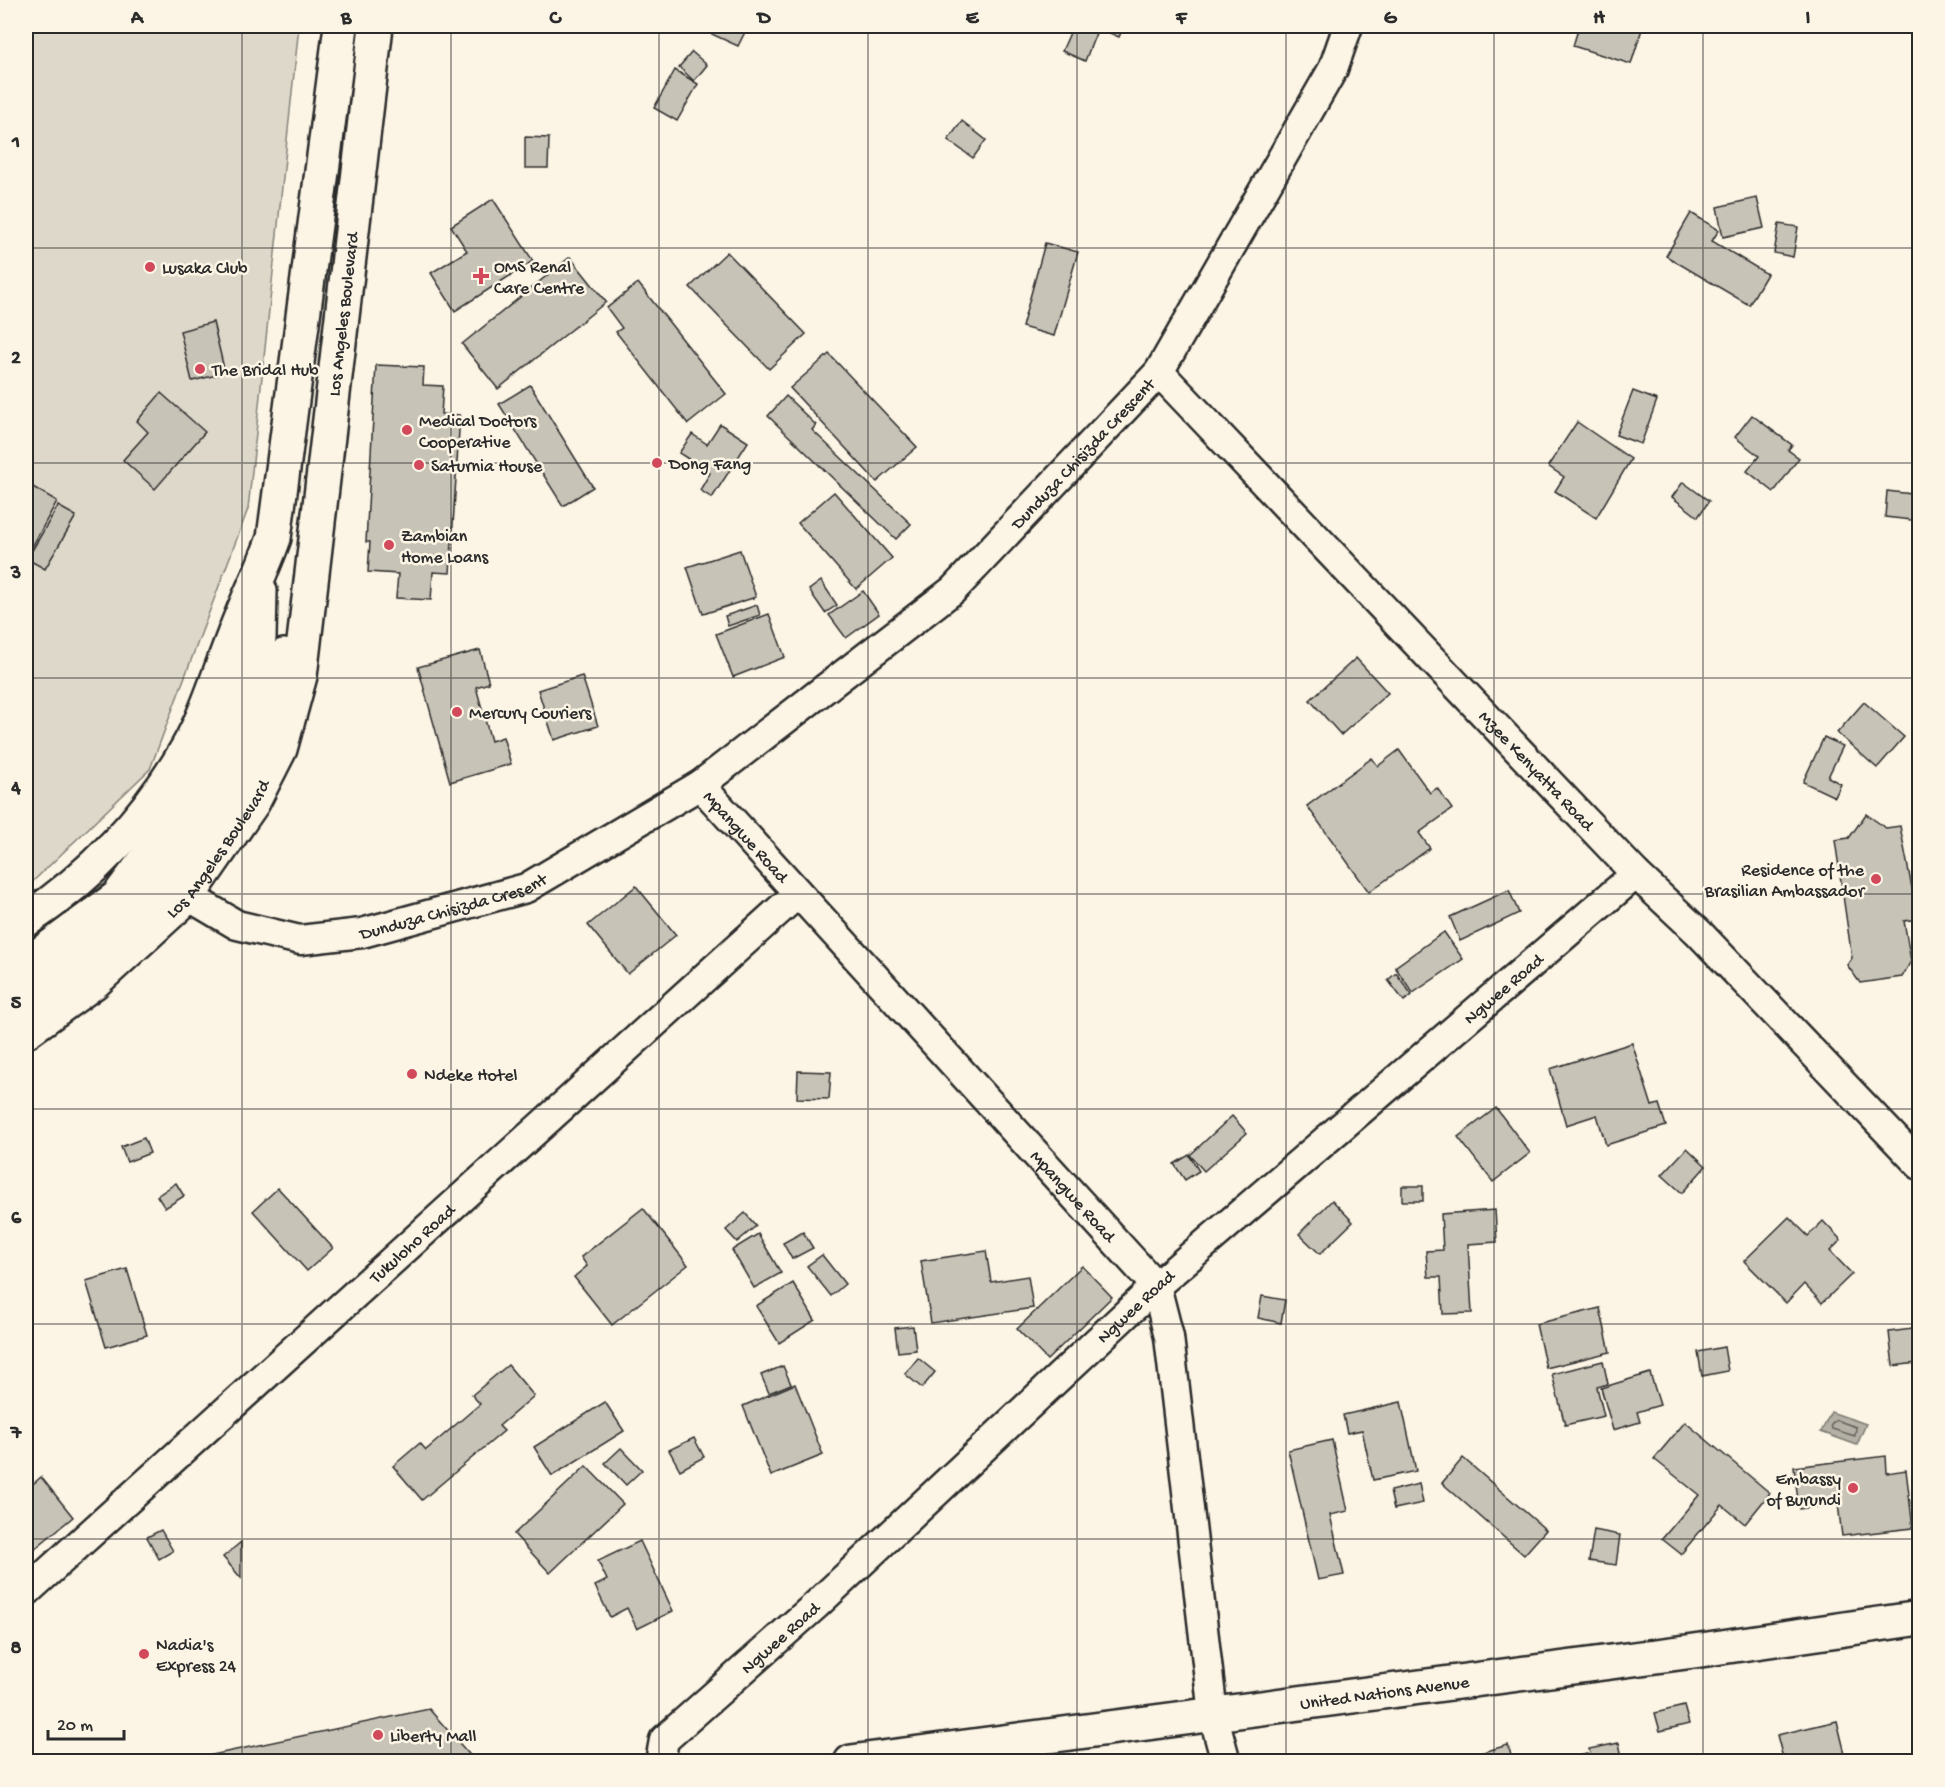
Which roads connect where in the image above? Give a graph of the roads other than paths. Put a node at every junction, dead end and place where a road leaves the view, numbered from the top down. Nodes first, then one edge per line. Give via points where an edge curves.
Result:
1 (341, 26) edge
2 (376, 26) edge
3 (1348, 26) edge
4 (1159, 372) junction
5 (260, 578) junction
6 (308, 603) junction
7 (700, 785) junction
8 (1636, 874) junction
9 (797, 894) junction
10 (188, 896) junction
11 (26, 920) edge
12 (26, 965) edge
13 (26, 994) edge
14 (26, 1031) edge
15 (1920, 1165) edge
16 (1156, 1286) junction
17 (26, 1592) edge
18 (1920, 1618) edge
19 (1213, 1714) junction
20 (660, 1761) edge
21 (851, 1761) edge
22 (1226, 1761) edge

1 - 5 main road via 274,538
2 - 6 main road, Los Angeles Boulevard
3 - 4 street, Dunduza Chisizda Crescent via 1333,69
4 - 7 street, Dunduza Chisizda Crescent via 953,590
4 - 8 street, Mzee Kenyatta Road
5 - 11 main road via 187,749 130,831 60,898
5 - 12 main road via 259,638 240,706 196,792 118,897
6 - 10 main road, Los Angeles Boulevard via 300,676 280,749 253,802
6 - 13 main road, Los Angeles Boulevard via 289,642 265,715 218,804 181,856 136,915
7 - 9 street, Mpangwe Road
7 - 10 street, Dunduza Chisizda Cresent via 526,888 362,933 300,940 237,925
8 - 15 street, Mzee Kenyatta Road via 1699,933
8 - 16 street, Ngwee Road
9 - 16 street, Mpangwe Road
9 - 17 street, Tukuloho Road
10 - 14 main road, Los Angeles Boulevard via 94,982
16 - 19 street, Mpangwe Road via 1169,1337
16 - 20 street, Ngwee Road via 816,1605 664,1740
18 - 19 main road, United Nations Avenue via 1694,1652
19 - 21 main road, United Nations Avenue
19 - 22 street, Mpangwe Road

